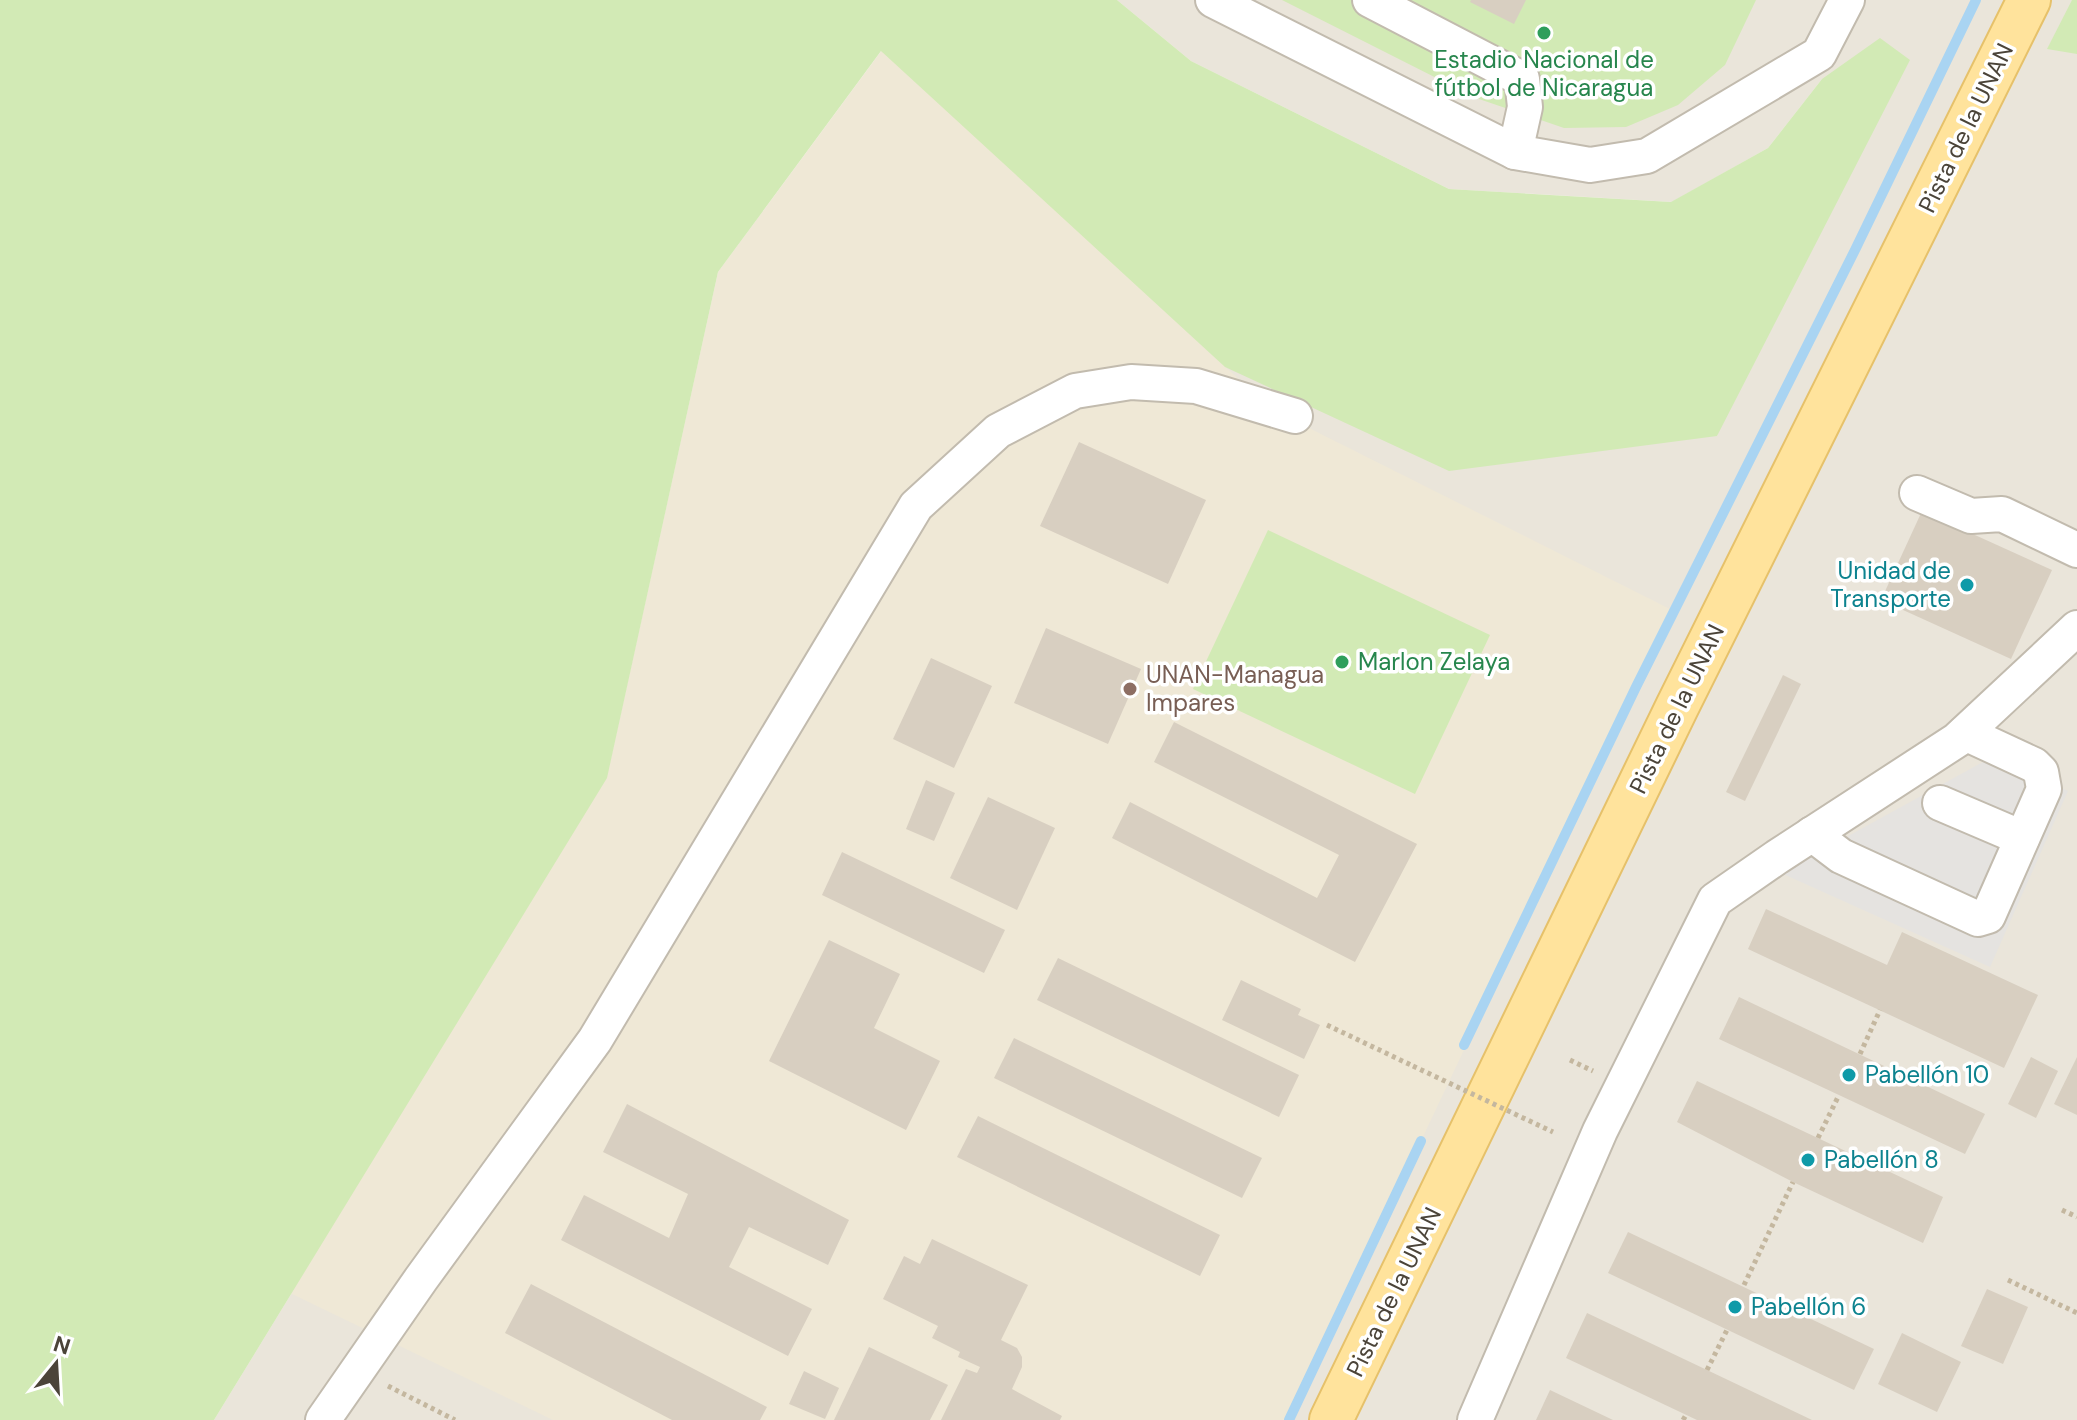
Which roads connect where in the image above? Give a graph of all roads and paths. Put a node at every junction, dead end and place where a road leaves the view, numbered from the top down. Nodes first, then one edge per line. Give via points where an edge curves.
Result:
1 (1213, 0) edge
2 (1370, 0) edge
3 (2029, 0) edge
4 (1839, 2) edge
5 (1515, 152) junction
6 (1295, 416) dead end
7 (1917, 493) dead end
8 (2077, 550) edge
9 (2077, 628) edge
10 (1965, 733) junction
11 (1940, 803) dead end
12 (1812, 834) junction
13 (2022, 838) junction
14 (1880, 1010) dead end
15 (1327, 1025) dead end
16 (1860, 1054) dead end
17 (1839, 1095) dead end
18 (1553, 1132) dead end
19 (1818, 1138) dead end
20 (1793, 1182) dead end
21 (2062, 1210) dead end
22 (2077, 1217) edge
23 (2008, 1280) dead end
24 (1744, 1285) dead end
25 (2077, 1313) edge
26 (1727, 1330) dead end
27 (1707, 1370) dead end
28 (384, 1384) dead end
29 (323, 1420) edge
30 (455, 1420) edge
31 (1331, 1420) edge
32 (1475, 1420) edge

1 - 5 street
2 - 5 street via 1522,79 1525,107
3 - 31 main road, Pista de la UNAN via 1677,707
4 - 5 street via 1819,54 1647,156 1590,165
6 - 29 street via 1196,386 1131,382 1075,391 998,431 916,506 595,1040
7 - 8 street via 1971,516 2002,514
9 - 10 street
10 - 12 street
10 - 13 street via 2041,772 2044,789
11 - 13 street
12 - 13 street via 1841,856 1978,919 1988,916
12 - 32 street via 1715,900 1600,1131
14 - 16 path
15 - 18 path, bridge
17 - 19 path
20 - 24 path
21 - 22 path
23 - 25 path
26 - 27 path
28 - 30 path

